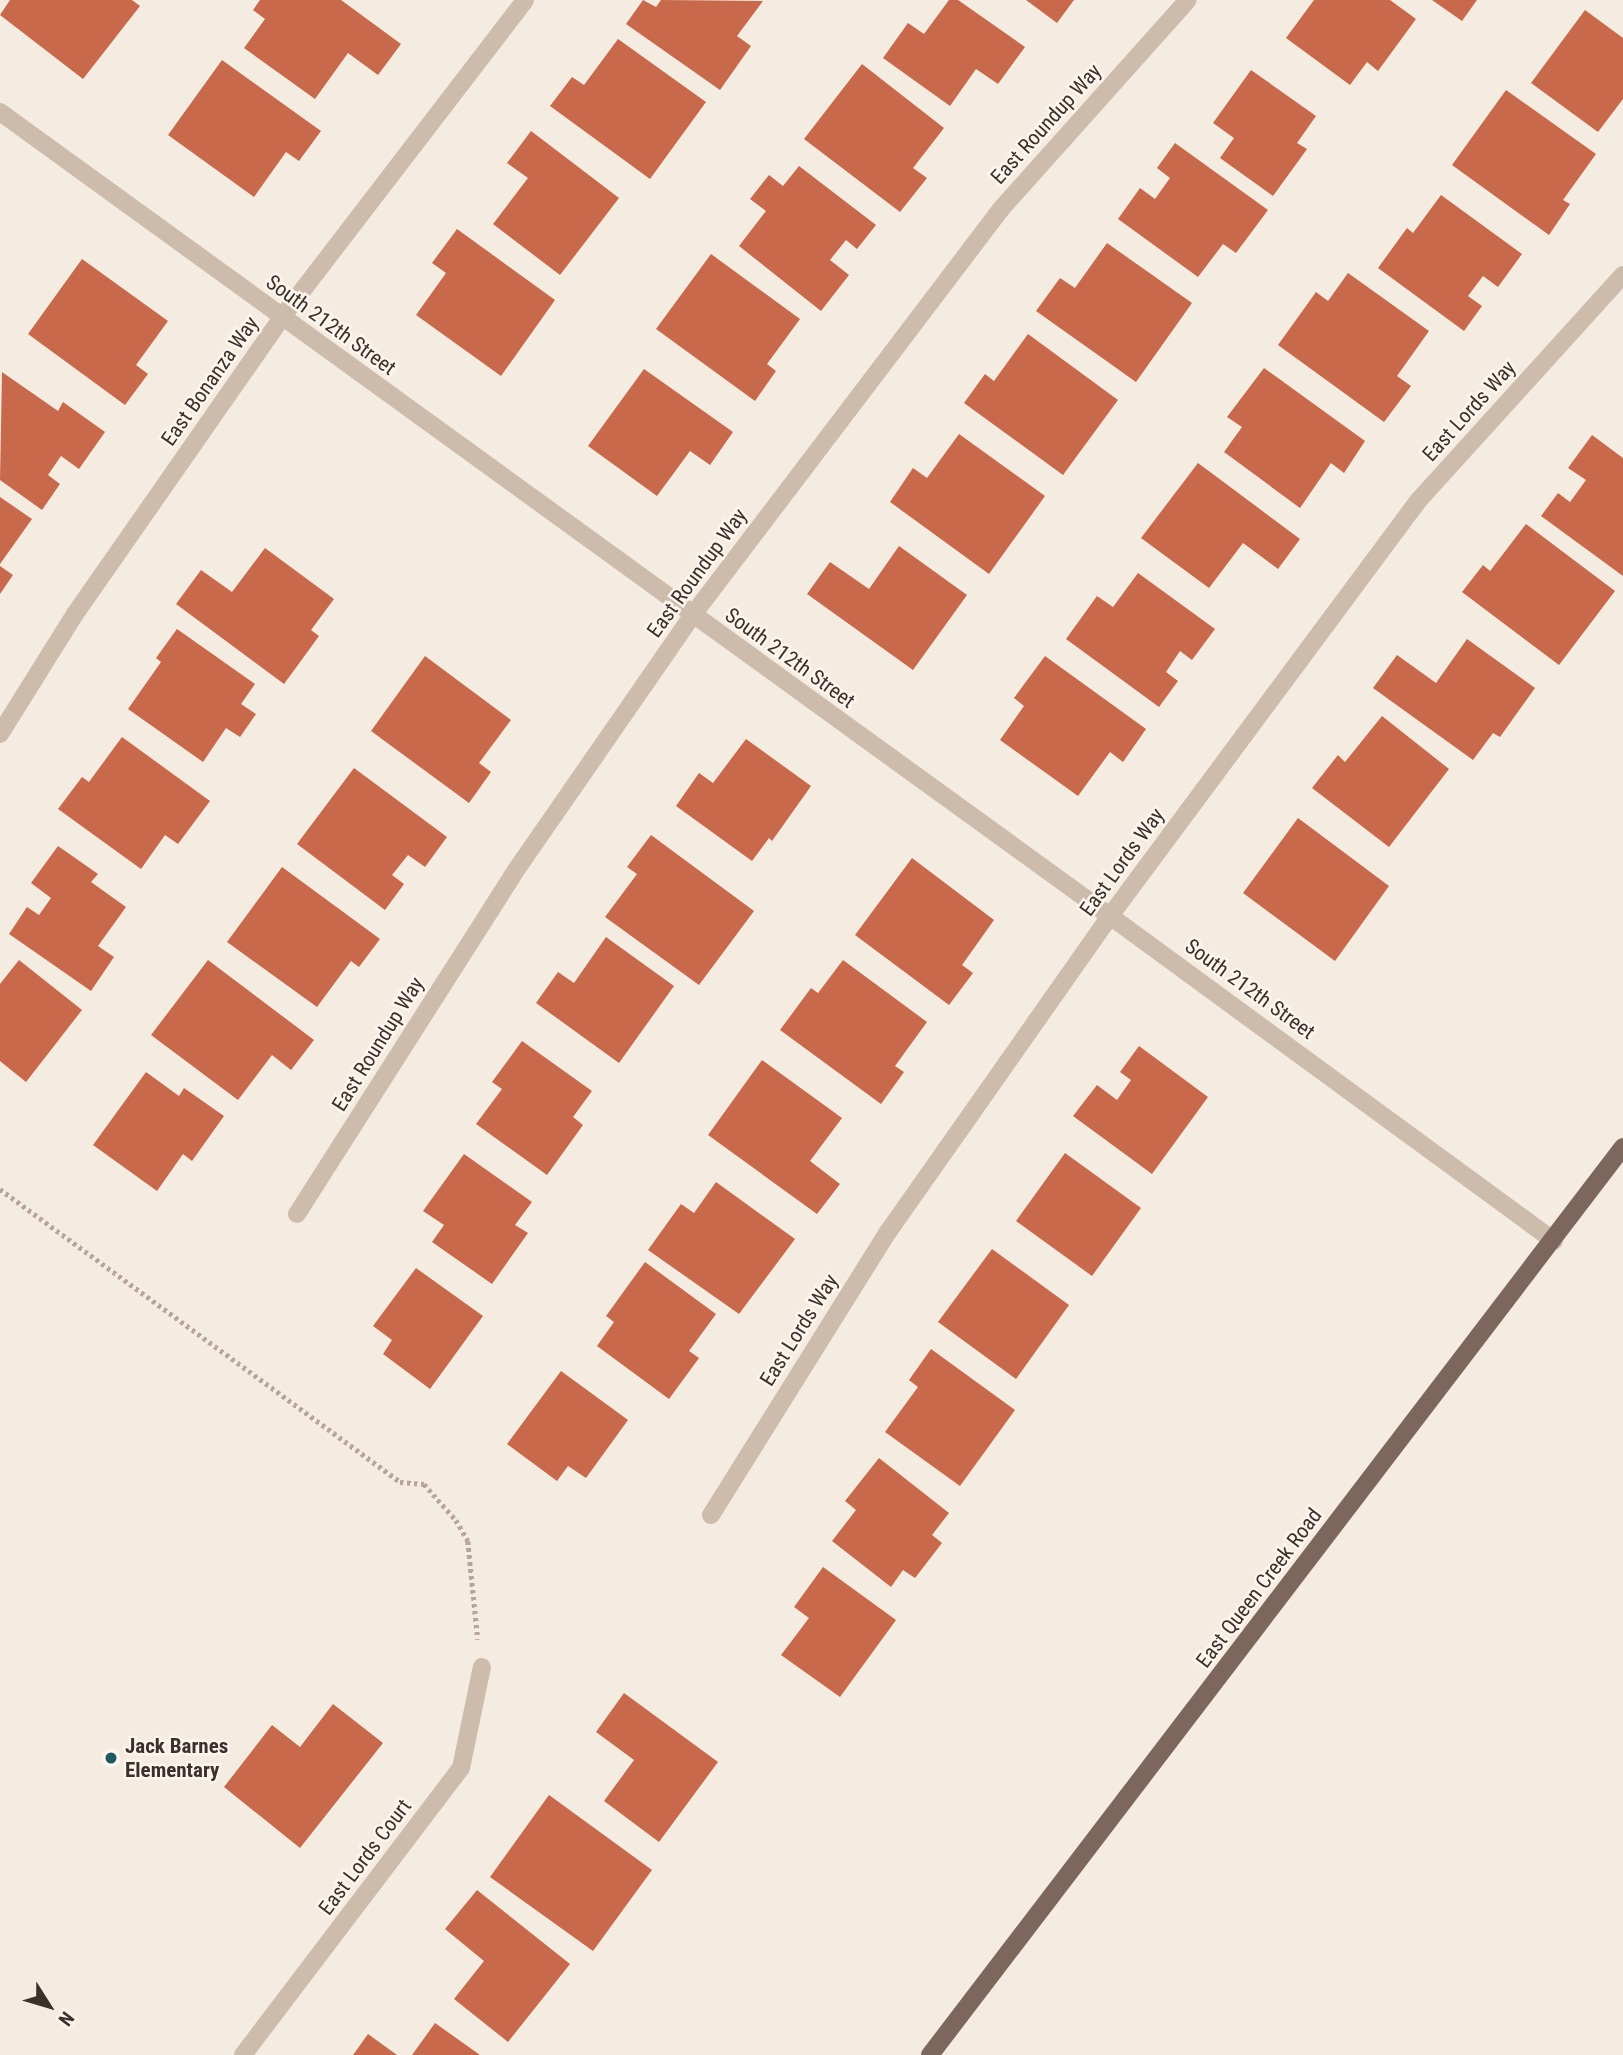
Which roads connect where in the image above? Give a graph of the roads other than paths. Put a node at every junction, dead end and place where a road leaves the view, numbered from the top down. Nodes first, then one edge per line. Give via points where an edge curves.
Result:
1 (525, 0) edge
2 (1188, 0) edge
3 (0, 111) edge
4 (1623, 275) edge
5 (282, 317) junction
6 (692, 616) junction
7 (0, 734) edge
8 (1110, 916) junction
9 (1623, 1147) edge
10 (297, 1214) dead end
11 (1553, 1241) junction
12 (711, 1515) dead end
13 (482, 1667) road end
14 (243, 2055) edge
15 (930, 2055) edge

1 - 5 street, East Bonanza Way
2 - 6 street, East Roundup Way via 1001,209
3 - 5 street, South 212th Street
4 - 8 street, East Lords Way via 1418,501
5 - 6 street, South 212th Street
5 - 7 street, East Bonanza Way via 75,614
6 - 8 street, South 212th Street
6 - 10 street, East Roundup Way via 512,876
8 - 11 street, South 212th Street
8 - 12 street, East Lords Way via 888,1231
9 - 11 main road, East Queen Creek Road
11 - 15 main road, East Queen Creek Road
13 - 14 street, East Lords Court via 461,1768

